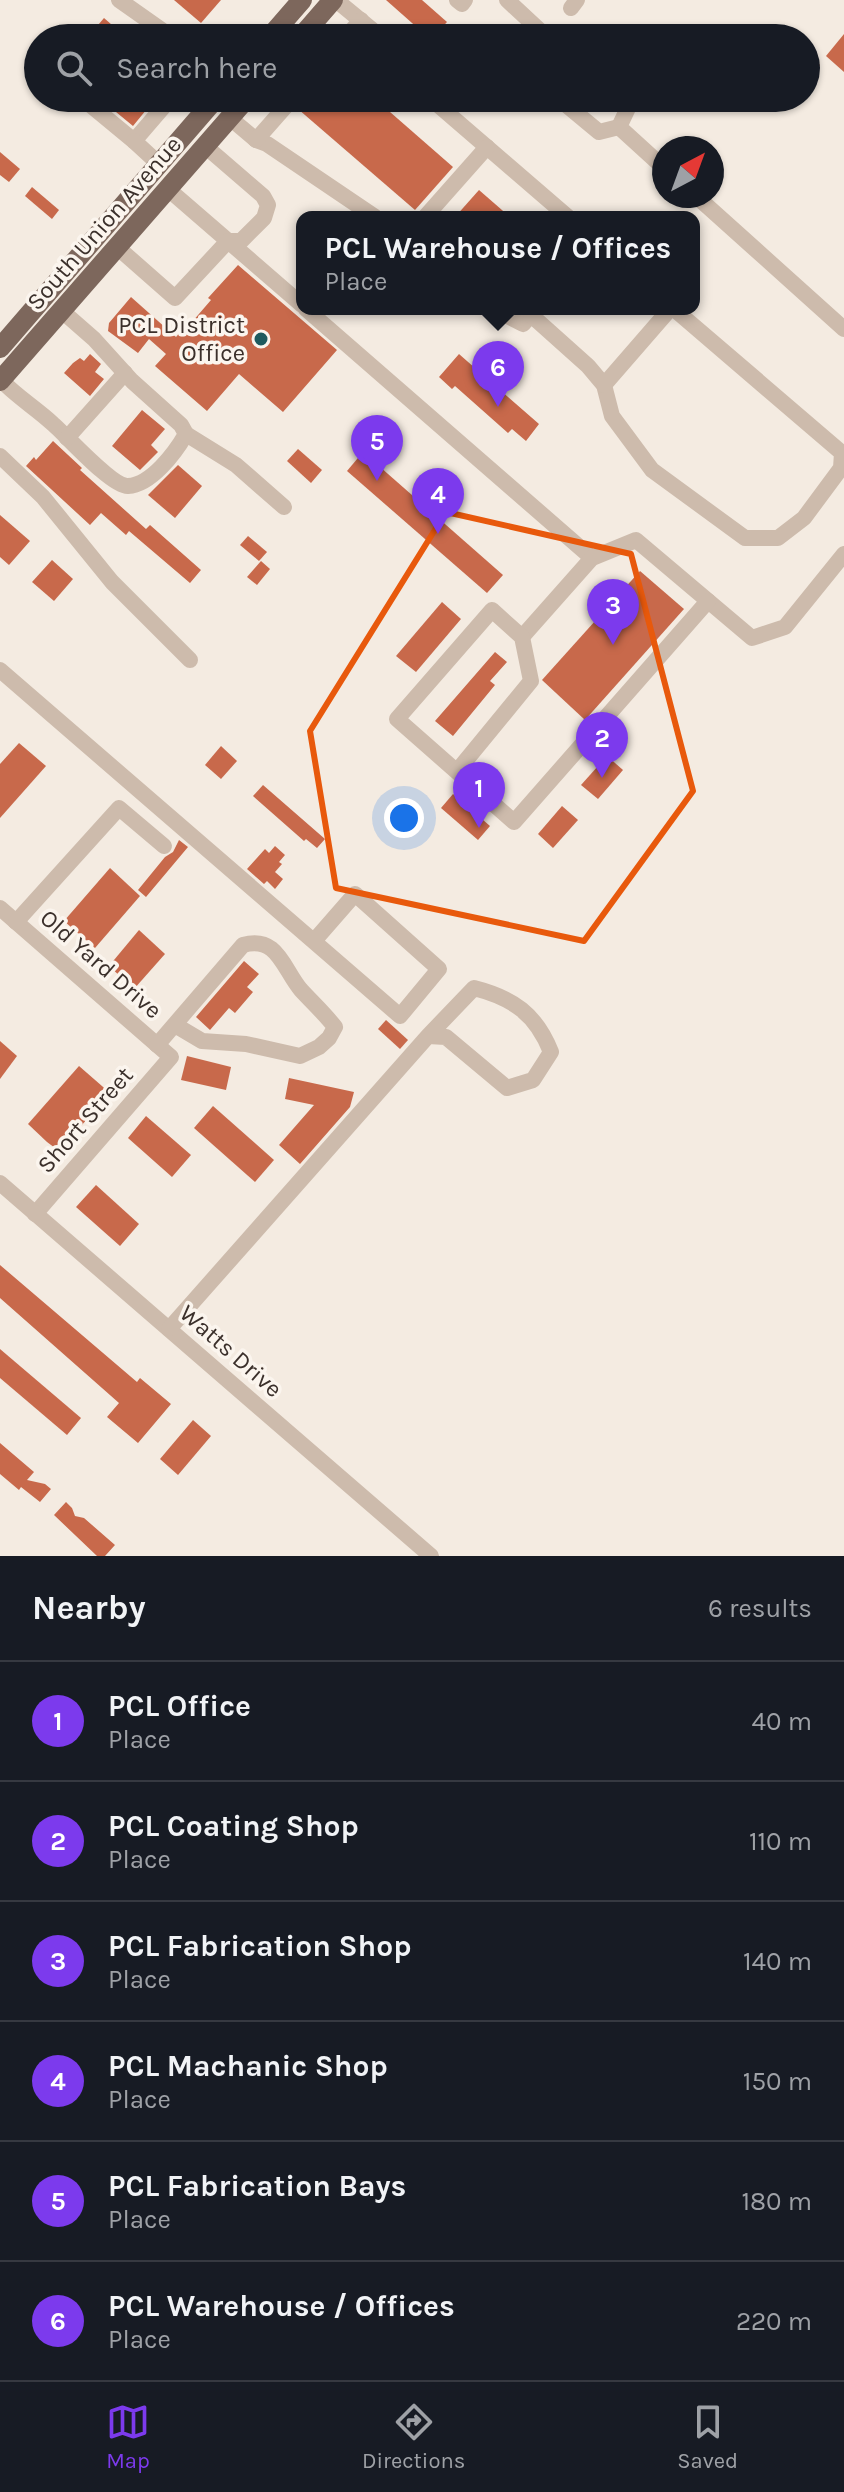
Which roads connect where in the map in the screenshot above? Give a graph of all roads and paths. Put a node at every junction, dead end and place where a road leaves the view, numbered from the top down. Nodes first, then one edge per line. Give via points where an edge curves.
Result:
1 (119, 0) edge
2 (302, 0) edge
3 (318, 0) edge
4 (334, 0) edge
5 (457, 0) edge
6 (465, 0) edge
7 (507, 0) edge
8 (361, 20) junction
9 (153, 24) edge
10 (281, 24) edge
11 (298, 24) edge
12 (313, 24) edge
13 (357, 24) edge
14 (366, 24) edge
15 (533, 24) edge
16 (99, 112) edge
17 (159, 112) edge
18 (197, 112) edge
19 (226, 112) edge
20 (227, 112) edge
21 (233, 112) edge
22 (281, 112) edge
23 (446, 112) edge
24 (575, 112) edge
25 (626, 112) edge
26 (619, 127) junction
27 (256, 140) junction
28 (134, 141) junction
29 (205, 146) junction
30 (487, 147) junction
31 (652, 157) edge
32 (159, 164) junction
33 (168, 189) junction
34 (128, 199) junction
35 (709, 208) edge
36 (366, 211) edge
37 (430, 211) edge
38 (561, 211) edge
39 (228, 241) junction
40 (117, 247) junction
41 (87, 282) junction
42 (53, 287) junction
43 (296, 300) edge
44 (62, 311) junction
45 (313, 315) edge
46 (506, 315) edge
47 (531, 315) edge
48 (537, 315) edge
49 (667, 315) edge
50 (679, 315) edge
51 (844, 329) edge
52 (0, 348) edge
53 (0, 364) edge
54 (125, 373) junction
55 (0, 380) edge
56 (604, 385) junction
57 (186, 434) junction
58 (67, 438) junction
59 (0, 456) edge
60 (284, 507) dead end
61 (844, 554) edge
62 (592, 558) junction
63 (708, 601) junction
64 (522, 637) junction
65 (190, 660) dead end
66 (0, 670) edge
67 (458, 770) junction
68 (164, 846) dead end
69 (0, 908) edge
70 (16, 922) junction
71 (314, 941) junction
72 (175, 1025) junction
73 (428, 1036) junction
74 (157, 1045) junction
75 (171, 1057) joint
76 (0, 1183) edge
77 (35, 1214) junction
78 (169, 1329) junction
79 (431, 1556) edge

1 - 9 street
2 - 10 main road
3 - 11 main road
4 - 8 street
4 - 12 main road
5 - 6 street
7 - 15 street
8 - 13 street
8 - 14 street
16 - 28 street
17 - 28 street
18 - 32 main road, South Union Avenue
19 - 33 main road via 176,160
20 - 29 main road, South Union Avenue
21 - 27 street
22 - 27 street
23 - 30 street
24 - 26 street via 599,132
25 - 26 street
26 - 31 street
27 - 36 street
28 - 32 street
29 - 33 main road, South Union Avenue
29 - 39 street via 268,205 264,218 241,241
30 - 37 street
30 - 38 street
32 - 34 main road, South Union Avenue
33 - 39 street
33 - 40 main road, South Union Avenue
34 - 41 main road via 128,215 104,245
34 - 42 main road, South Union Avenue
35 - 51 street
39 - 40 street via 175,298
39 - 43 street
40 - 41 main road, South Union Avenue
41 - 44 main road, South Union Avenue
42 - 52 main road, South Union Avenue
42 - 53 main road via 52,305
44 - 54 street
44 - 55 main road, South Union Avenue
45 - 62 street
46 - 47 street via 523,324
48 - 56 street
49 - 56 street
50 - 56 street via 842,453 841,468 804,518 778,538 745,538 652,470 612,416
54 - 57 street
54 - 58 street
55 - 58 street
57 - 58 street via 176,451 131,487 120,486
57 - 60 street via 236,465
59 - 65 street
61 - 63 street via 785,627 752,638
62 - 63 street via 636,540
62 - 64 street
63 - 67 street via 514,822
64 - 67 street via 531,681
64 - 67 street via 492,610 397,719
66 - 71 street
68 - 70 street via 119,808
69 - 70 street, Old Yard Drive
70 - 74 street, Old Yard Drive
71 - 71 street via 400,1016 439,969 355,894
72 - 72 street via 243,945 255,942 278,954 335,1027 319,1047 300,1056 202,1041
72 - 74 street
73 - 73 street via 446,1037 507,1088 533,1080 551,1052 543,1033 523,1011 502,995 474,988
73 - 78 street
74 - 75 street, Old Yard Drive
75 - 77 street, Short Street
76 - 77 street, Watts Drive
77 - 78 street, Watts Drive
78 - 79 street, Watts Drive

